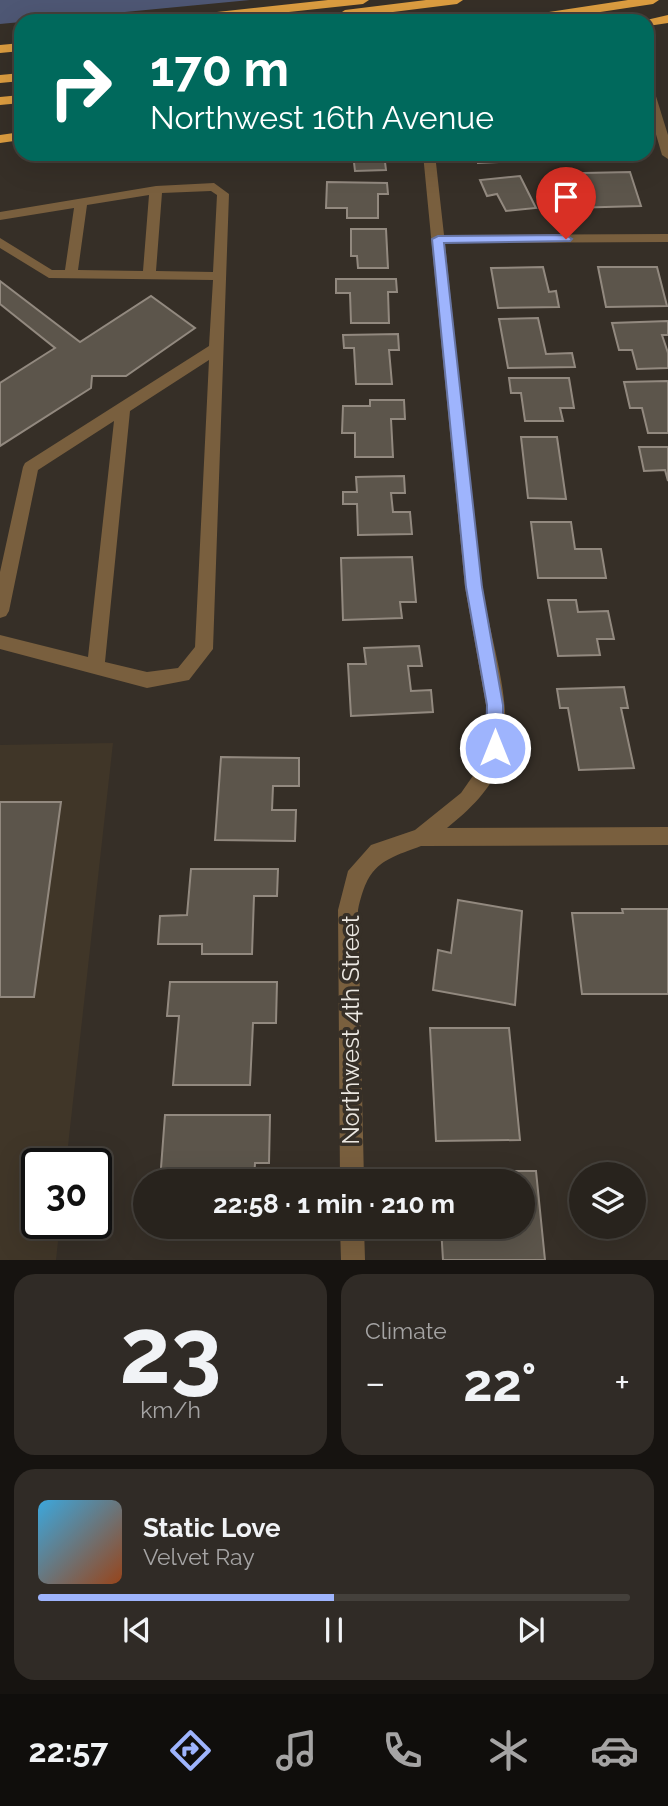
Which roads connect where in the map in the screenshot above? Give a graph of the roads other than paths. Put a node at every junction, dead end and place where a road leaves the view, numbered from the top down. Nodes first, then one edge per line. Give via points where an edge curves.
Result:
1 (363, 0) edge
2 (457, 0) edge
3 (653, 0) edge
4 (235, 14) edge
5 (341, 14) edge
6 (562, 14) edge
7 (654, 110) edge
8 (668, 155) edge
9 (430, 161) edge
10 (156, 190) junction
11 (81, 201) junction
12 (0, 216) edge
13 (668, 238) edge
14 (438, 239) junction
15 (0, 242) edge
16 (71, 275) junction
17 (149, 275) junction
18 (220, 275) junction
19 (217, 348) junction
20 (123, 408) junction
21 (0, 611) edge
22 (0, 642) edge
23 (96, 667) junction
24 (668, 836) edge
25 (421, 837) junction
26 (352, 1169) edge
27 (352, 1239) edge
28 (353, 1260) edge

1 - 4 highway
2 - 5 highway
3 - 6 highway
7 - 8 street
9 - 14 street, Northwest 4th Street
10 - 11 street
10 - 17 street
10 - 18 street via 214,187 223,194
11 - 12 street
11 - 16 street
13 - 14 street
14 - 25 street, Northwest 4th Street via 474,587 495,705 495,748 485,775 468,799
15 - 16 street via 49,274
16 - 17 street
17 - 18 street
18 - 19 street
19 - 20 street
19 - 23 street via 204,649 183,675 147,680
20 - 21 street via 31,467
20 - 23 street
22 - 23 street
24 - 25 street
25 - 26 street, Northwest 4th Street via 377,852 355,878 348,910
27 - 28 street

